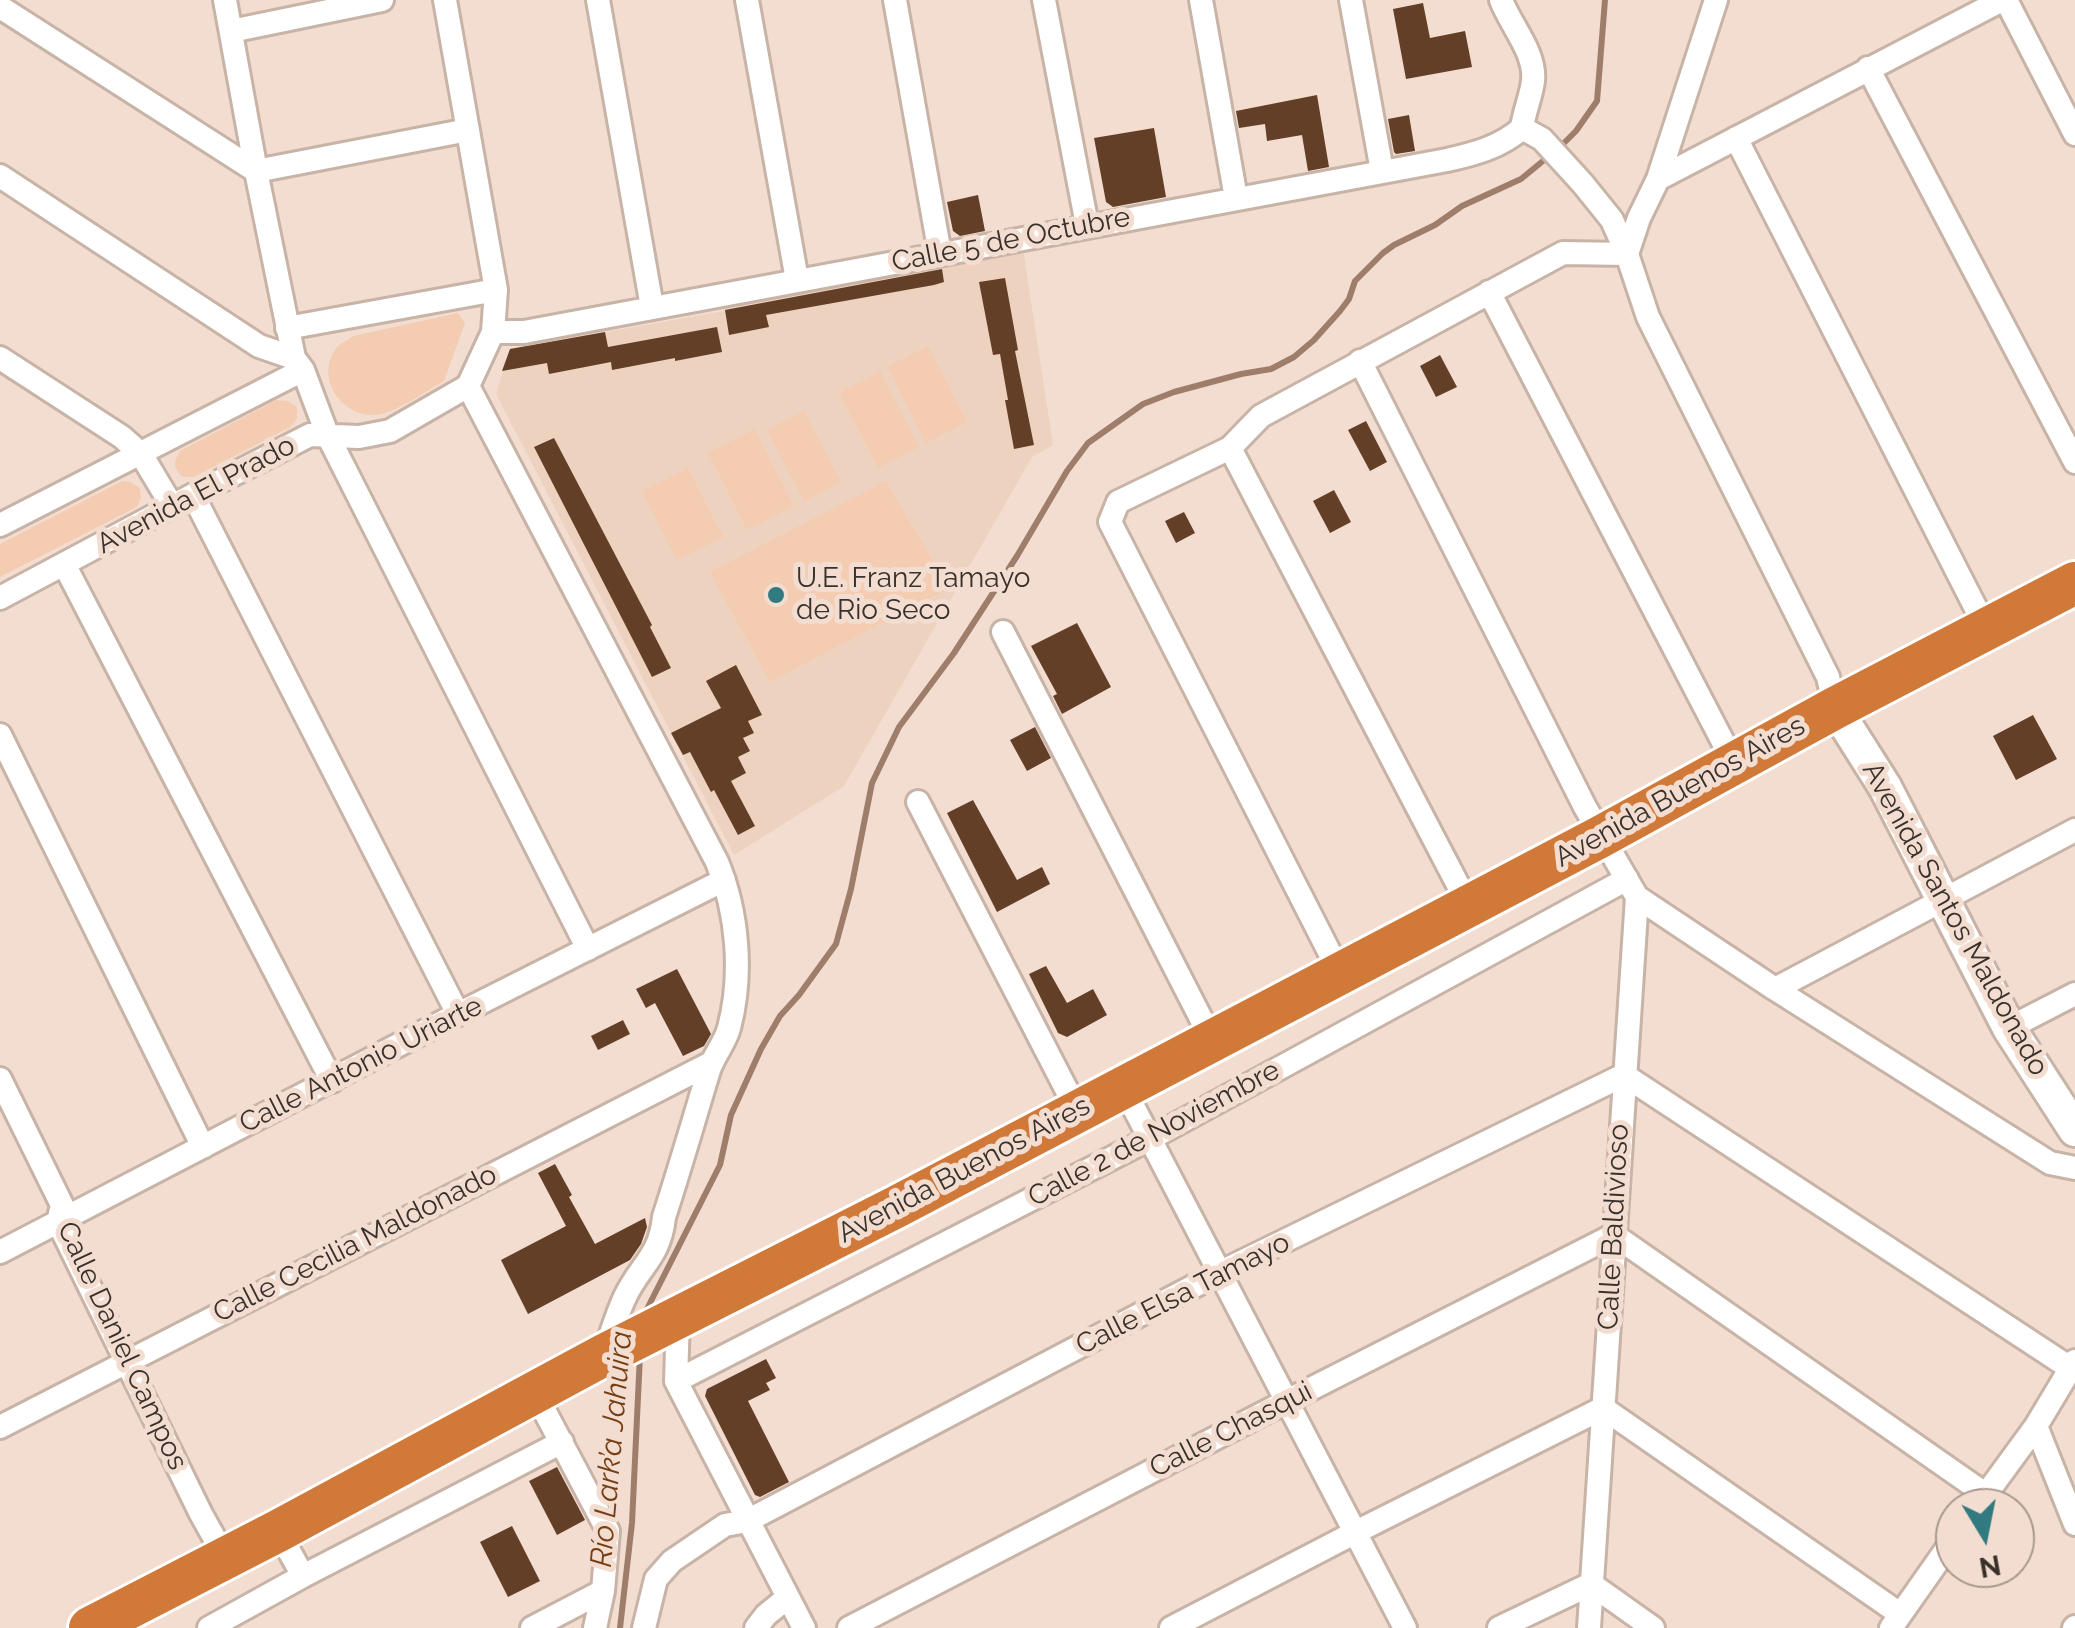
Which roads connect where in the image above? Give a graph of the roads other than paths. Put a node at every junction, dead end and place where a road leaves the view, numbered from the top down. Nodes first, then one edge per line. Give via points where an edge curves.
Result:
1 (225, 0) edge
2 (382, 0) edge
3 (445, 0) edge
4 (598, 0) edge
5 (747, 0) edge
6 (894, 0) edge
7 (1044, 0) edge
8 (1201, 0) edge
9 (1351, 0) edge
10 (1501, 0) edge
11 (1716, 0) edge
12 (2004, 0) edge
13 (0, 6) edge
14 (230, 31) junction
15 (1868, 68) junction
16 (1522, 128) junction
17 (468, 130) junction
18 (2075, 134) edge
19 (1736, 138) junction
20 (256, 171) junction
21 (1382, 171) junction
22 (0, 176) edge
23 (1658, 179) junction
24 (1236, 198) junction
25 (1087, 226) junction
26 (940, 254) junction
27 (1627, 254) junction
28 (797, 280) junction
29 (496, 290) junction
30 (1489, 292) junction
31 (652, 307) junction
32 (287, 328) junction
33 (493, 332) junction
34 (0, 358) edge
35 (1360, 360) junction
36 (298, 364) junction
37 (468, 386) junction
38 (326, 434) junction
39 (1230, 448) junction
40 (141, 454) junction
41 (2075, 462) edge
42 (193, 494) junction
43 (172, 506) junction
44 (0, 525) edge
45 (64, 564) junction
46 (2075, 583) edge
47 (0, 598) edge
48 (1988, 630) junction
49 (1002, 632) dead end
50 (1835, 708) junction
51 (0, 735) edge
52 (1734, 763) junction
53 (918, 802) dead end
54 (2075, 830) edge
55 (1600, 837) junction
56 (724, 880) junction
57 (1632, 888) junction
58 (1942, 899) junction
59 (1468, 906) junction
60 (588, 948) junction
61 (1340, 973) junction
62 (1775, 989) junction
63 (2075, 994) edge
64 (458, 1014) junction
65 (2009, 1028) junction
66 (1212, 1040) junction
67 (711, 1063) junction
68 (1624, 1075) junction
69 (0, 1080) edge
70 (332, 1081) junction
71 (1123, 1087) junction
72 (1077, 1110) junction
73 (2075, 1130) edge
74 (1150, 1138) junction
75 (203, 1147) junction
76 (2075, 1168) edge
77 (58, 1222) junction
78 (1614, 1234) junction
79 (0, 1252) edge
80 (1221, 1272) junction
81 (643, 1335) junction
82 (126, 1361) junction
83 (2072, 1364) edge
84 (676, 1381) junction
85 (535, 1393) junction
86 (1287, 1401) junction
87 (1603, 1408) junction
88 (2036, 1426) junction
89 (0, 1427) edge
90 (562, 1442) junction
91 (1962, 1488) edge
92 (1990, 1488) edge
93 (746, 1521) junction
94 (2075, 1524) edge
95 (278, 1530) junction
96 (1356, 1532) junction
97 (225, 1557) junction
98 (1935, 1565) edge
99 (303, 1576) junction
100 (1591, 1584) junction
101 (603, 1592) junction
102 (787, 1598) junction
103 (1896, 1621) edge
104 (216, 1626) edge
105 (90, 1628) edge
106 (532, 1628) edge
107 (595, 1628) edge
108 (644, 1628) edge
109 (756, 1628) edge
110 (804, 1628) edge
111 (850, 1628) edge
112 (1170, 1628) edge
113 (1405, 1628) edge
114 (1499, 1628) edge
115 (1589, 1628) edge
116 (1653, 1628) edge

1 - 14 street
2 - 14 street
3 - 17 street
4 - 31 street
5 - 28 street
6 - 26 street
7 - 25 street
8 - 24 street
9 - 21 street
10 - 16 street via 1531,59
11 - 23 street
12 - 15 street
12 - 18 street
13 - 20 street
14 - 20 street
15 - 19 street
15 - 41 street
16 - 21 street, Calle 5 de Octubre via 1476,153
16 - 27 street via 1542,139 1583,184 1612,220
17 - 20 street
17 - 29 street
19 - 23 street
19 - 48 street
20 - 32 street
21 - 24 street, Calle 5 de Octubre
22 - 36 street via 259,346
23 - 27 street
24 - 25 street, Calle 5 de Octubre
25 - 26 street, Calle 5 de Octubre
26 - 28 street, Calle 5 de Octubre
27 - 30 street via 1563,253
27 - 50 street via 1648,317 1828,676
28 - 31 street, Calle 5 de Octubre
29 - 32 street
29 - 33 street
30 - 35 street
30 - 52 street
31 - 33 street, Calle 5 de Octubre
32 - 36 street
33 - 37 street
34 - 40 street
35 - 39 street via 1261,416
35 - 55 street
36 - 38 street
36 - 40 street
37 - 38 street, Avenida El Prado via 390,432
37 - 56 street
38 - 42 street, Avenida El Prado via 310,435
38 - 60 street
39 - 59 street
39 - 61 street via 1118,502 1110,522
40 - 43 street
40 - 44 street
42 - 43 street, Avenida El Prado
42 - 64 street
43 - 45 street, Avenida El Prado
45 - 47 street, Avenida El Prado
45 - 70 street
46 - 48 highway, Avenida Buenos Aires
48 - 50 highway, Avenida Buenos Aires
49 - 66 street
50 - 52 highway, Avenida Buenos Aires
50 - 58 street, Avenida Santos Maldonado
51 - 75 street
52 - 55 highway, Avenida Buenos Aires
53 - 72 street
54 - 58 street
55 - 57 street
55 - 59 highway, Avenida Buenos Aires
56 - 60 street, Calle Antonio Uriarte
56 - 67 street via 737,947 736,993 728,1033
57 - 62 street
57 - 68 street, Calle Baldivioso
57 - 74 street, Calle 2 de Noviembre
58 - 62 street
58 - 65 street, Avenida Santos Maldonado
59 - 61 highway, Avenida Buenos Aires
60 - 64 street, Calle Antonio Uriarte
61 - 66 highway, Avenida Buenos Aires
62 - 76 street via 2050,1162
63 - 65 street
64 - 70 street, Calle Antonio Uriarte
65 - 73 street, Avenida Santos Maldonado
66 - 71 highway, Avenida Buenos Aires
67 - 81 street via 662,1237 626,1295
67 - 82 street, Calle Cecilia Maldonado
68 - 78 street, Calle Baldivioso
68 - 80 street, Calle Elsa Tamayo
68 - 83 street
69 - 77 street, Calle Daniel Campos via 62,1205
70 - 75 street, Calle Antonio Uriarte
71 - 72 highway, Avenida Buenos Aires
71 - 74 street
72 - 81 highway, Avenida Buenos Aires
74 - 80 street
74 - 84 street, Calle 2 de Noviembre
75 - 77 street, Calle Antonio Uriarte
77 - 79 street, Calle Antonio Uriarte
77 - 82 street, Calle Daniel Campos
78 - 86 street, Calle Chasqui
78 - 87 street, Calle Baldivioso
78 - 91 street
80 - 86 street
80 - 93 street, Calle Elsa Tamayo
81 - 84 street
81 - 85 highway, Avenida Buenos Aires
82 - 89 street, Calle Cecilia Maldonado
82 - 97 street, Calle Daniel Campos
83 - 88 street
84 - 93 street
85 - 90 street
85 - 95 highway, Avenida Buenos Aires
86 - 96 street
86 - 111 street, Calle Chasqui
87 - 96 street
87 - 100 street, Calle Baldivioso
87 - 103 street
88 - 92 street
88 - 94 street
90 - 99 street
90 - 101 street via 608,1530
93 - 102 street
93 - 108 street, Calle Elsa Tamayo via 726,1525 672,1561 656,1579
95 - 97 highway, Avenida Buenos Aires
95 - 99 street
96 - 112 street
96 - 113 street
97 - 105 highway, Avenida Buenos Aires
98 - 103 street
99 - 104 street
100 - 114 street
100 - 115 street, Calle Baldivioso
100 - 116 street
101 - 106 street
101 - 107 street
102 - 109 street
102 - 110 street

